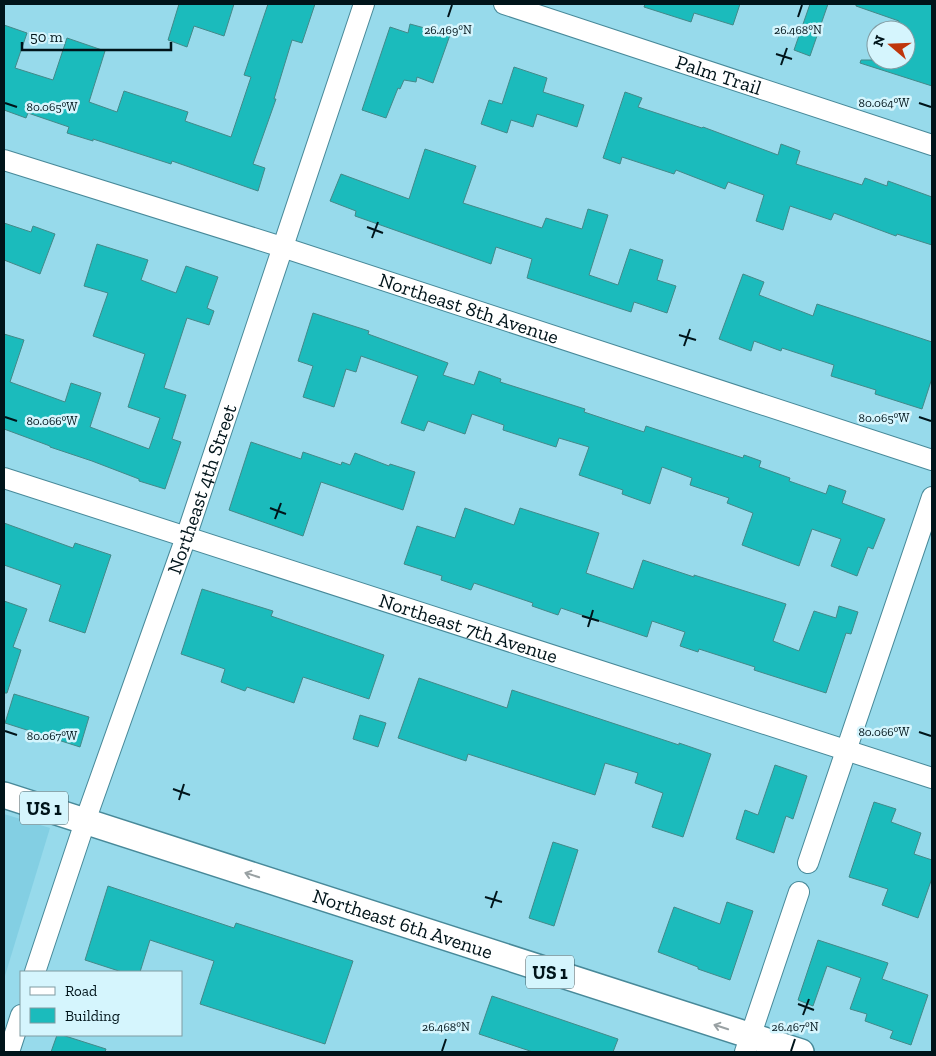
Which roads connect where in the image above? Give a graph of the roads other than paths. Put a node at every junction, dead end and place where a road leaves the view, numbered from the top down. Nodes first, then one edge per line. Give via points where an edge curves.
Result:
1 (364, 4) edge
2 (504, 4) edge
3 (932, 145) edge
4 (4, 160) edge
5 (282, 247) junction
6 (932, 460) edge
7 (4, 478) edge
8 (932, 496) edge
9 (186, 537) junction
10 (846, 750) junction
11 (932, 778) edge
12 (4, 795) edge
13 (85, 821) junction
14 (808, 863) dead end
15 (799, 892) dead end
16 (35, 971) edge
17 (20, 1018) edge
18 (748, 1044) edge
19 (9, 1052) edge
20 (801, 1052) edge

1 - 5 street, Northeast 4th Street
2 - 3 street, Palm Trail
4 - 5 street, Northeast 8th Avenue
5 - 6 street, Northeast 8th Avenue
5 - 9 street, Northeast 4th Street
7 - 9 street, Northeast 7th Avenue
8 - 10 street
9 - 10 street, Northeast 7th Avenue
9 - 13 street, Northeast 4th Street
10 - 11 street, Northeast 7th Avenue
10 - 14 street
12 - 13 main road, Northeast 6th Avenue / US 1
13 - 16 street, Northeast 4th Street
18 -> 13 main road, Northeast 6th Avenue / US 1
15 - 18 street
17 - 19 street
18 - 20 main road, Northeast 6th Avenue / US 1

